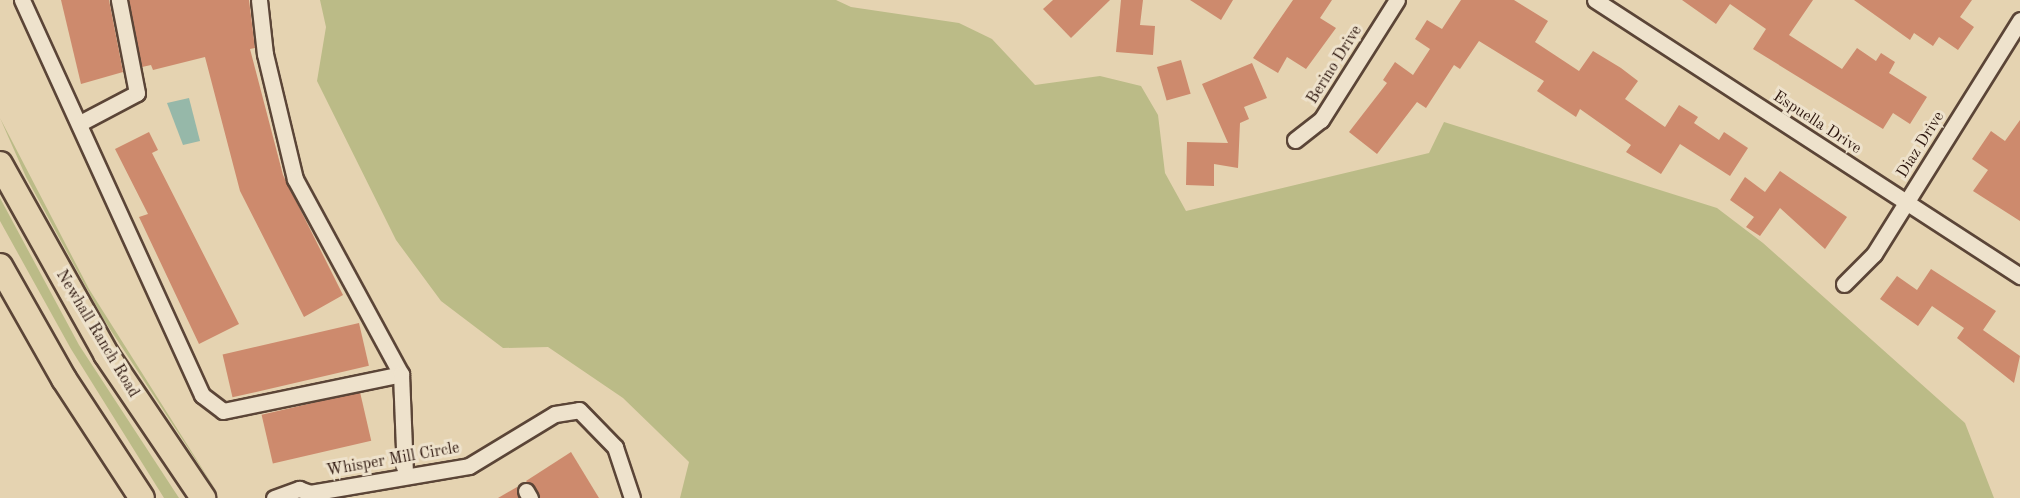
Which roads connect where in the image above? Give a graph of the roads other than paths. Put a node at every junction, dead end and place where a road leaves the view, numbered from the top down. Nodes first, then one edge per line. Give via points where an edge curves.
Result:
1 (22, 0) edge
2 (119, 0) edge
3 (259, 0) edge
4 (1397, 0) edge
5 (1594, 0) edge
6 (2020, 20) edge
7 (82, 122) junction
8 (1295, 140) dead end
9 (0, 164) edge
10 (1907, 203) junction
11 (0, 266) edge
12 (2020, 276) edge
13 (1845, 284) dead end
14 (400, 374) junction
15 (405, 475) junction
16 (308, 496) edge
17 (142, 498) edge
18 (203, 498) edge
19 (274, 498) edge
20 (632, 498) edge

1 - 7 street
2 - 7 street via 137,93
3 - 14 street via 265,54 295,179
4 - 8 street, Berino Drive via 1322,120
5 - 10 street, Espuella Drive
6 - 10 street, Diaz Drive
7 - 14 street via 202,395 223,411
9 - 18 main road, Newhall Ranch Road via 106,354
10 - 12 street, Espuella Drive
10 - 13 street, Diaz Drive via 1874,254
11 - 17 main road via 64,379
14 - 15 street
15 - 16 street, Whisper Mill Circle
15 - 20 street, Whisper Mill Circle via 469,465 555,414 579,410 615,447
16 - 19 street, Whisper Mill Circle via 299,489

